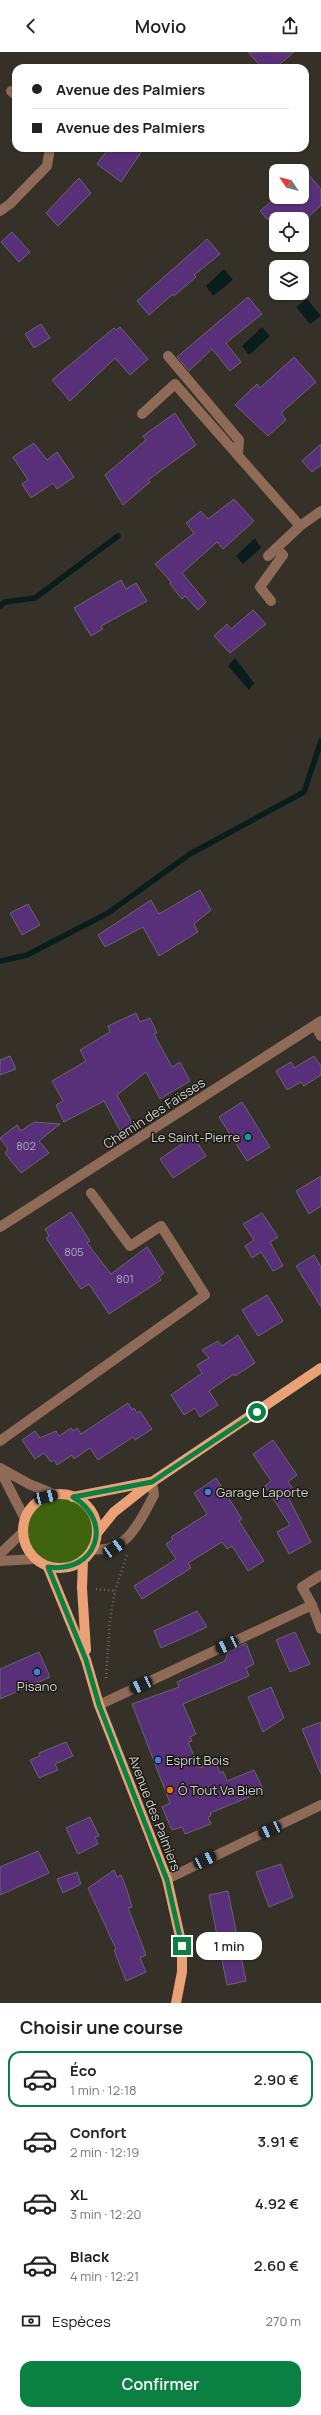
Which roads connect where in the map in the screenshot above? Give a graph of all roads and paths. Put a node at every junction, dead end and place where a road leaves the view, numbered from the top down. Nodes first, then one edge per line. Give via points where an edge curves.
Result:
1 (49, 152) edge
2 (0, 211) edge
3 (168, 356) dead end
4 (142, 414) dead end
5 (238, 455) junction
6 (321, 512) edge
7 (300, 526) junction
8 (276, 548) junction
9 (268, 556) dead end
10 (271, 601) dead end
11 (318, 1023) edge
12 (321, 1036) edge
13 (91, 1192) dead end
14 (0, 1227) edge
15 (321, 1368) edge
16 (0, 1441) edge
17 (0, 1469) edge
18 (152, 1482) junction
19 (56, 1494) junction
20 (73, 1497) junction
21 (25, 1519) junction
22 (23, 1532) junction
23 (96, 1533) junction
24 (131, 1536) junction
25 (92, 1549) junction
26 (0, 1554) edge
27 (35, 1559) junction
28 (84, 1560) junction
29 (0, 1561) edge
30 (48, 1567) junction
31 (321, 1575) edge
32 (312, 1604) junction
33 (321, 1629) edge
34 (86, 1660) junction
35 (99, 1705) junction
36 (321, 1805) edge
37 (167, 1880) junction
38 (176, 2003) edge

1 - 2 street via 47,166
3 - 5 street via 239,440
4 - 5 street via 175,384
5 - 7 street
6 - 7 street
7 - 8 street
8 - 9 street
8 - 10 street via 283,556 260,587
11 - 12 street
11 - 14 street, Chemin des Faïsses
13 - 16 street via 130,1246 161,1226 206,1295
15 - 18 main road
17 - 19 street
17 - 21 street
18 - 20 main road
18 - 23 main road via 114,1512
18 - 24 street via 154,1495
19 - 20 main road
19 - 21 main road via 37,1502
20 - 23 main road via 91,1511
21 - 22 main road
22 - 26 street
22 - 27 main road via 24,1542
23 - 25 main road
24 - 25 street via 114,1548
24 - 35 path via 132,1544 115,1591 111,1613 108,1670
25 - 28 main road
27 - 29 street
27 - 30 main road
28 - 30 main road via 66,1567
28 - 34 main road, Avenue des Palmiers via 82,1588
30 - 34 main road, Avenue des Palmiers
31 - 32 street via 302,1586
32 - 33 street
32 - 35 street
34 - 35 main road, Avenue des Palmiers
35 - 37 main road, Avenue des Palmiers
36 - 37 street
37 - 38 main road, Avenue des Palmiers via 182,1946 182,1972

